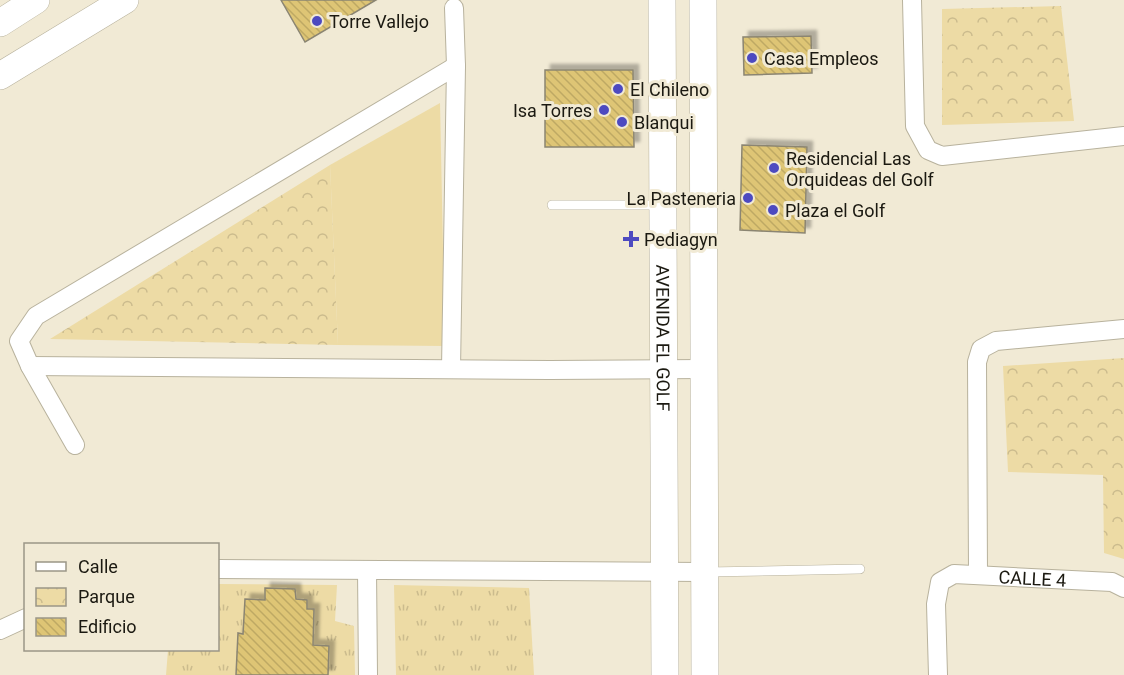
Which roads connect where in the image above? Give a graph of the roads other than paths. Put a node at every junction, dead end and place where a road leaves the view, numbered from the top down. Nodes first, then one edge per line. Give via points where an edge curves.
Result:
1 (36, 0) edge
2 (125, 0) edge
3 (662, 0) edge
4 (703, 0) edge
5 (912, 0) edge
6 (454, 8) dead end
7 (0, 23) edge
8 (456, 66) junction
9 (0, 76) edge
10 (1124, 136) edge
11 (702, 178) junction
12 (662, 179) junction
13 (552, 205) dead end
14 (662, 205) junction
15 (1124, 329) edge
16 (30, 366) junction
17 (451, 369) junction
18 (704, 369) junction
19 (663, 370) junction
20 (75, 445) dead end
21 (219, 569) edge
22 (860, 569) dead end
23 (367, 570) junction
24 (705, 572) junction
25 (666, 573) junction
26 (978, 574) junction
27 (1124, 588) edge
28 (24, 619) edge
29 (0, 630) edge
30 (368, 675) edge
31 (665, 675) edge
32 (705, 675) edge
33 (938, 675) edge

1 - 7 main road
2 - 9 main road
3 - 12 main road, AVENIDA EL GOLF
4 - 11 main road
5 - 10 street via 915,126 928,150 942,156
6 - 8 street
8 - 16 street via 36,316 19,340
8 - 17 street
11 - 12 main road
11 - 18 main road
12 - 14 main road, AVENIDA EL GOLF
13 - 14 lane
14 - 19 main road, AVENIDA EL GOLF
15 - 26 street via 996,341 981,349 977,362
16 - 17 street
16 - 20 street
17 - 19 street
18 - 19 street
18 - 24 main road
19 - 25 main road, AVENIDA EL GOLF
21 - 23 street
22 - 24 lane
23 - 25 street
23 - 30 street
24 - 25 street
24 - 32 main road
25 - 31 main road, AVENIDA EL GOLF
26 - 27 street, CALLE 4 via 1113,582
26 - 33 street, CALLE 4 via 954,574 940,582 936,604
28 - 29 street

